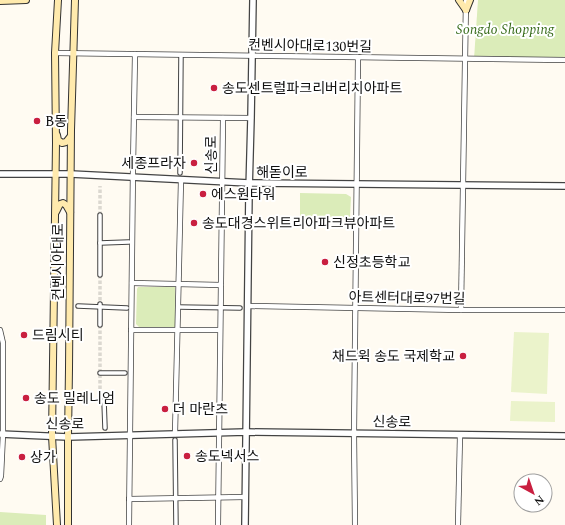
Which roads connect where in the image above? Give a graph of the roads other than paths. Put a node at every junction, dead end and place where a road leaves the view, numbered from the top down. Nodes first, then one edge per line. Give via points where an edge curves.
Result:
1 (26, 0) edge
2 (58, 0) edge
3 (75, 0) edge
4 (253, 0) edge
5 (459, 0) edge
6 (466, 0) edge
7 (470, 0) edge
8 (0, 1) edge
9 (466, 10) junction
10 (56, 53) junction
11 (73, 54) junction
12 (135, 54) junction
13 (181, 55) junction
14 (251, 56) junction
15 (358, 57) junction
16 (465, 59) junction
17 (565, 60) edge
18 (134, 117) junction
19 (181, 118) junction
20 (223, 118) junction
21 (251, 118) junction
22 (71, 130) junction
23 (56, 132) junction
24 (56, 173) junction
25 (180, 173) dead end
26 (0, 174) edge
27 (71, 174) junction
28 (132, 177) junction
29 (181, 180) junction
30 (223, 182) junction
31 (249, 183) junction
32 (356, 184) junction
33 (463, 185) junction
34 (565, 186) edge
35 (100, 215) tunnel mouth
36 (55, 216) junction
37 (70, 217) junction
38 (129, 242) dead end
39 (100, 243) junction
40 (100, 275) tunnel mouth
41 (132, 283) junction
42 (178, 284) junction
43 (221, 285) junction
44 (100, 304) tunnel mouth
45 (78, 306) dead end
46 (248, 306) junction
47 (178, 307) junction
48 (127, 308) dead end
49 (220, 308) junction
50 (240, 308) dead end
51 (356, 309) junction
52 (462, 310) junction
53 (565, 310) edge
54 (100, 325) tunnel mouth
55 (0, 330) edge
56 (131, 330) junction
57 (177, 330) junction
58 (219, 330) junction
59 (100, 373) dead end
60 (125, 373) dead end
61 (100, 401) tunnel mouth
62 (105, 428) dead end
63 (219, 432) junction
64 (246, 432) junction
65 (2, 434) edge
66 (354, 434) junction
67 (130, 435) junction
68 (460, 435) junction
69 (52, 436) junction
70 (565, 436) edge
71 (68, 437) junction
72 (175, 437) junction
73 (0, 479) edge
74 (218, 497) junction
75 (245, 497) junction
76 (175, 498) junction
77 (130, 499) junction
78 (55, 525) edge
79 (68, 525) edge
80 (129, 525) edge
81 (176, 525) edge
82 (218, 525) edge
83 (245, 525) edge
84 (355, 525) edge
85 (458, 525) edge

1 - 8 main road
2 - 10 main road, 컨벤시아대로
3 - 11 main road, 컨벤시아대로
4 - 14 street
5 - 9 main road
6 - 9 street
7 - 9 main road
9 - 16 street
10 - 11 street, 컨벤시아대로130번길
10 - 23 main road, 컨벤시아대로
11 - 12 street, 컨벤시아대로130번길
11 - 22 main road, 컨벤시아대로
12 - 13 street, 컨벤시아대로130번길
12 - 18 street
13 - 14 street, 컨벤시아대로130번길
13 - 19 street
14 - 15 street, 컨벤시아대로130번길
14 - 21 street
15 - 16 street, 컨벤시아대로130번길
15 - 32 street
16 - 17 street, 컨벤시아대로130번길
16 - 33 street
18 - 19 street
18 - 28 street
19 - 20 street
19 - 25 street
20 - 21 street
20 - 30 street, 신송로
21 - 31 street
22 - 23 main road via 69,140 65,143 58,140
22 - 27 main road, 컨벤시아대로
23 - 24 main road, 컨벤시아대로
24 - 26 street, 해돋이로
24 - 27 street, 해돋이로
24 - 36 main road, 컨벤시아대로
27 - 28 street, 해돋이로
27 - 37 main road, 컨벤시아대로
28 - 29 street, 해돋이로
28 - 41 street
29 - 30 street, 해돋이로
29 - 42 street
30 - 31 street, 해돋이로
30 - 43 street, 신송로
31 - 32 street, 해돋이로
31 - 46 street
32 - 33 street, 해돋이로
32 - 51 street
33 - 34 street, 해돋이로
33 - 52 street
35 - 39 street
36 - 37 main road via 60,204 64,203
36 - 69 main road, 컨벤시아대로
37 - 71 main road, 컨벤시아대로
38 - 39 street
39 - 40 street
41 - 42 street
41 - 56 street
42 - 43 street
42 - 47 street
43 - 49 street, 신송로
44 - 54 street
45 - 48 street
46 - 51 street, 아트센터대로97번길
46 - 64 street
47 - 49 street
47 - 57 street
49 - 50 street
49 - 58 street, 신송로
51 - 52 street, 아트센터대로97번길
51 - 66 street
52 - 53 street, 아트센터대로97번길
55 - 65 street via 3,343
56 - 57 street
56 - 67 street
57 - 58 street
57 - 72 street
58 - 63 street, 신송로
59 - 60 street
61 - 62 street via 104,401
63 - 64 street, 신송로
63 - 72 street, 신송로
63 - 74 street
64 - 66 street, 신송로
64 - 75 street
65 - 69 street, 신송로
65 - 73 street
66 - 68 street, 신송로
66 - 84 street
67 - 71 street, 신송로
67 - 72 street, 신송로
67 - 77 street
68 - 70 street, 신송로
68 - 85 street
69 - 71 street, 신송로
69 - 78 main road, 컨벤시아대로
71 - 79 main road, 컨벤시아대로
72 - 76 street
74 - 75 street
74 - 76 street
74 - 82 street
75 - 83 street
76 - 77 street
76 - 81 street
77 - 80 street

